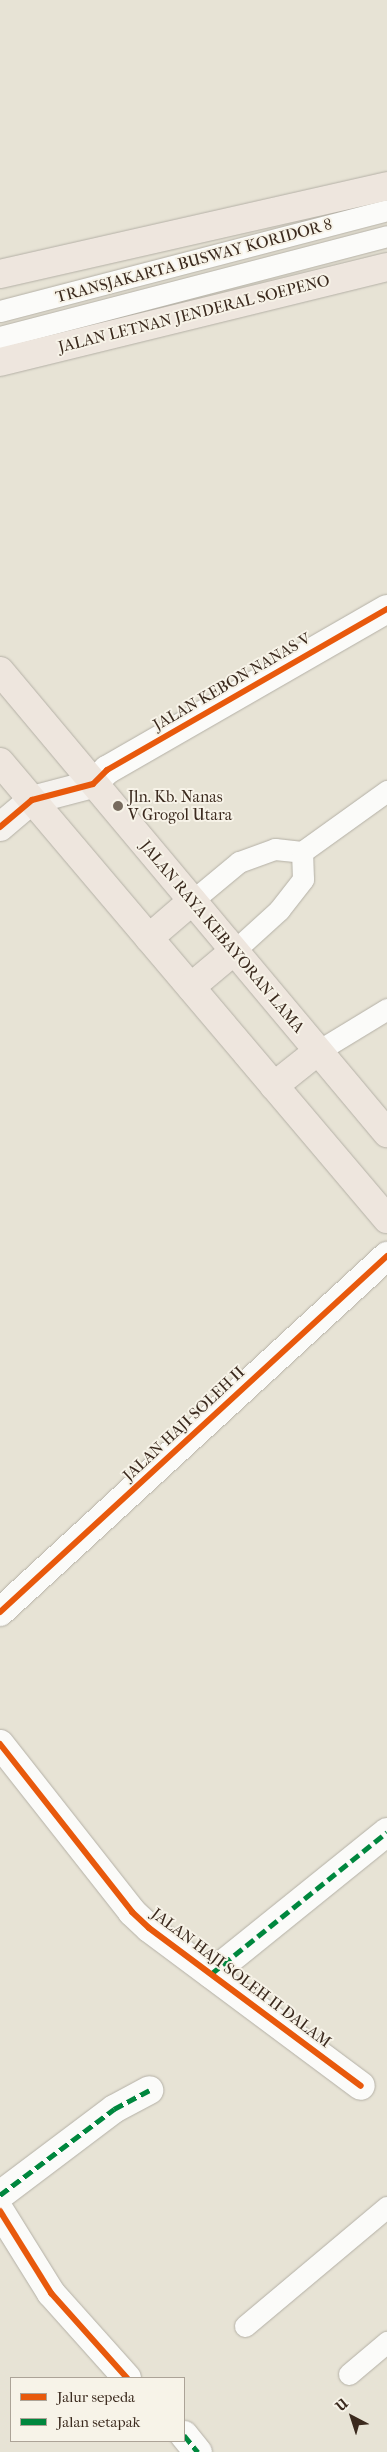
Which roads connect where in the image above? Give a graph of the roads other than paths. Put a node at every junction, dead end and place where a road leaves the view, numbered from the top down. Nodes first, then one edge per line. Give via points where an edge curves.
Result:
1 (387, 186) edge
2 (387, 210) edge
3 (387, 236) edge
4 (387, 266) edge
5 (0, 274) edge
6 (0, 312) edge
7 (0, 336) edge
8 (0, 362) edge
9 (387, 609) edge
10 (0, 671) edge
11 (0, 762) edge
12 (93, 784) junction
13 (387, 791) edge
14 (32, 800) junction
15 (0, 827) edge
16 (302, 852) junction
17 (192, 900) junction
18 (149, 938) junction
19 (234, 951) junction
20 (191, 988) junction
21 (387, 1009) edge
22 (318, 1051) junction
23 (274, 1086) junction
24 (387, 1133) edge
25 (387, 1219) edge
26 (387, 1256) edge
27 (0, 1612) edge
28 (0, 1744) edge
29 (387, 1832) edge
30 (211, 1974) junction
31 (361, 2086) dead end
32 (148, 2090) dead end
33 (0, 2195) edge
34 (387, 2207) edge
35 (0, 2212) edge
36 (245, 2326) dead end
37 (387, 2342) edge
38 (349, 2374) dead end
39 (126, 2377) edge
40 (185, 2435) edge
41 (198, 2452) edge

1 - 5 main road
2 - 6 lane, TRANSJAKARTA BUSWAY KORIDOR 8
3 - 7 lane, TRANSJAKARTA BUSWAY KORIDOR 8
4 - 8 main road, JALAN LETNAN JENDERAL SOEPENO
9 - 12 street, JALAN KEBON NANAS V via 107,770
10 - 12 main road, JALAN RAYA KEBAYORAN LAMA
11 - 14 main road
12 - 14 street
12 - 17 main road, JALAN RAYA KEBAYORAN LAMA
13 - 16 lane
14 - 15 street
14 - 18 main road
16 - 17 lane via 275,849 239,862
16 - 19 lane via 303,879 279,910
17 - 18 main road
17 - 19 main road, JALAN RAYA KEBAYORAN LAMA
18 - 20 main road
19 - 20 main road
19 - 22 main road, JALAN RAYA KEBAYORAN LAMA
20 - 23 main road
21 - 22 lane
22 - 23 main road
22 - 24 main road, JALAN RAYA KEBAYORAN LAMA
23 - 25 main road
26 - 27 street, JALAN HAJI SOLEH II
28 - 30 street, JALAN HAJI SOLEH II DALAM via 132,1912
29 - 30 street, JALAN HAJI SOLEH II DALAM
30 - 31 street, JALAN HAJI SOLEH II DALAM
32 - 33 street via 114,2109
34 - 36 lane
35 - 39 street via 51,2293
37 - 38 lane
40 - 41 street

